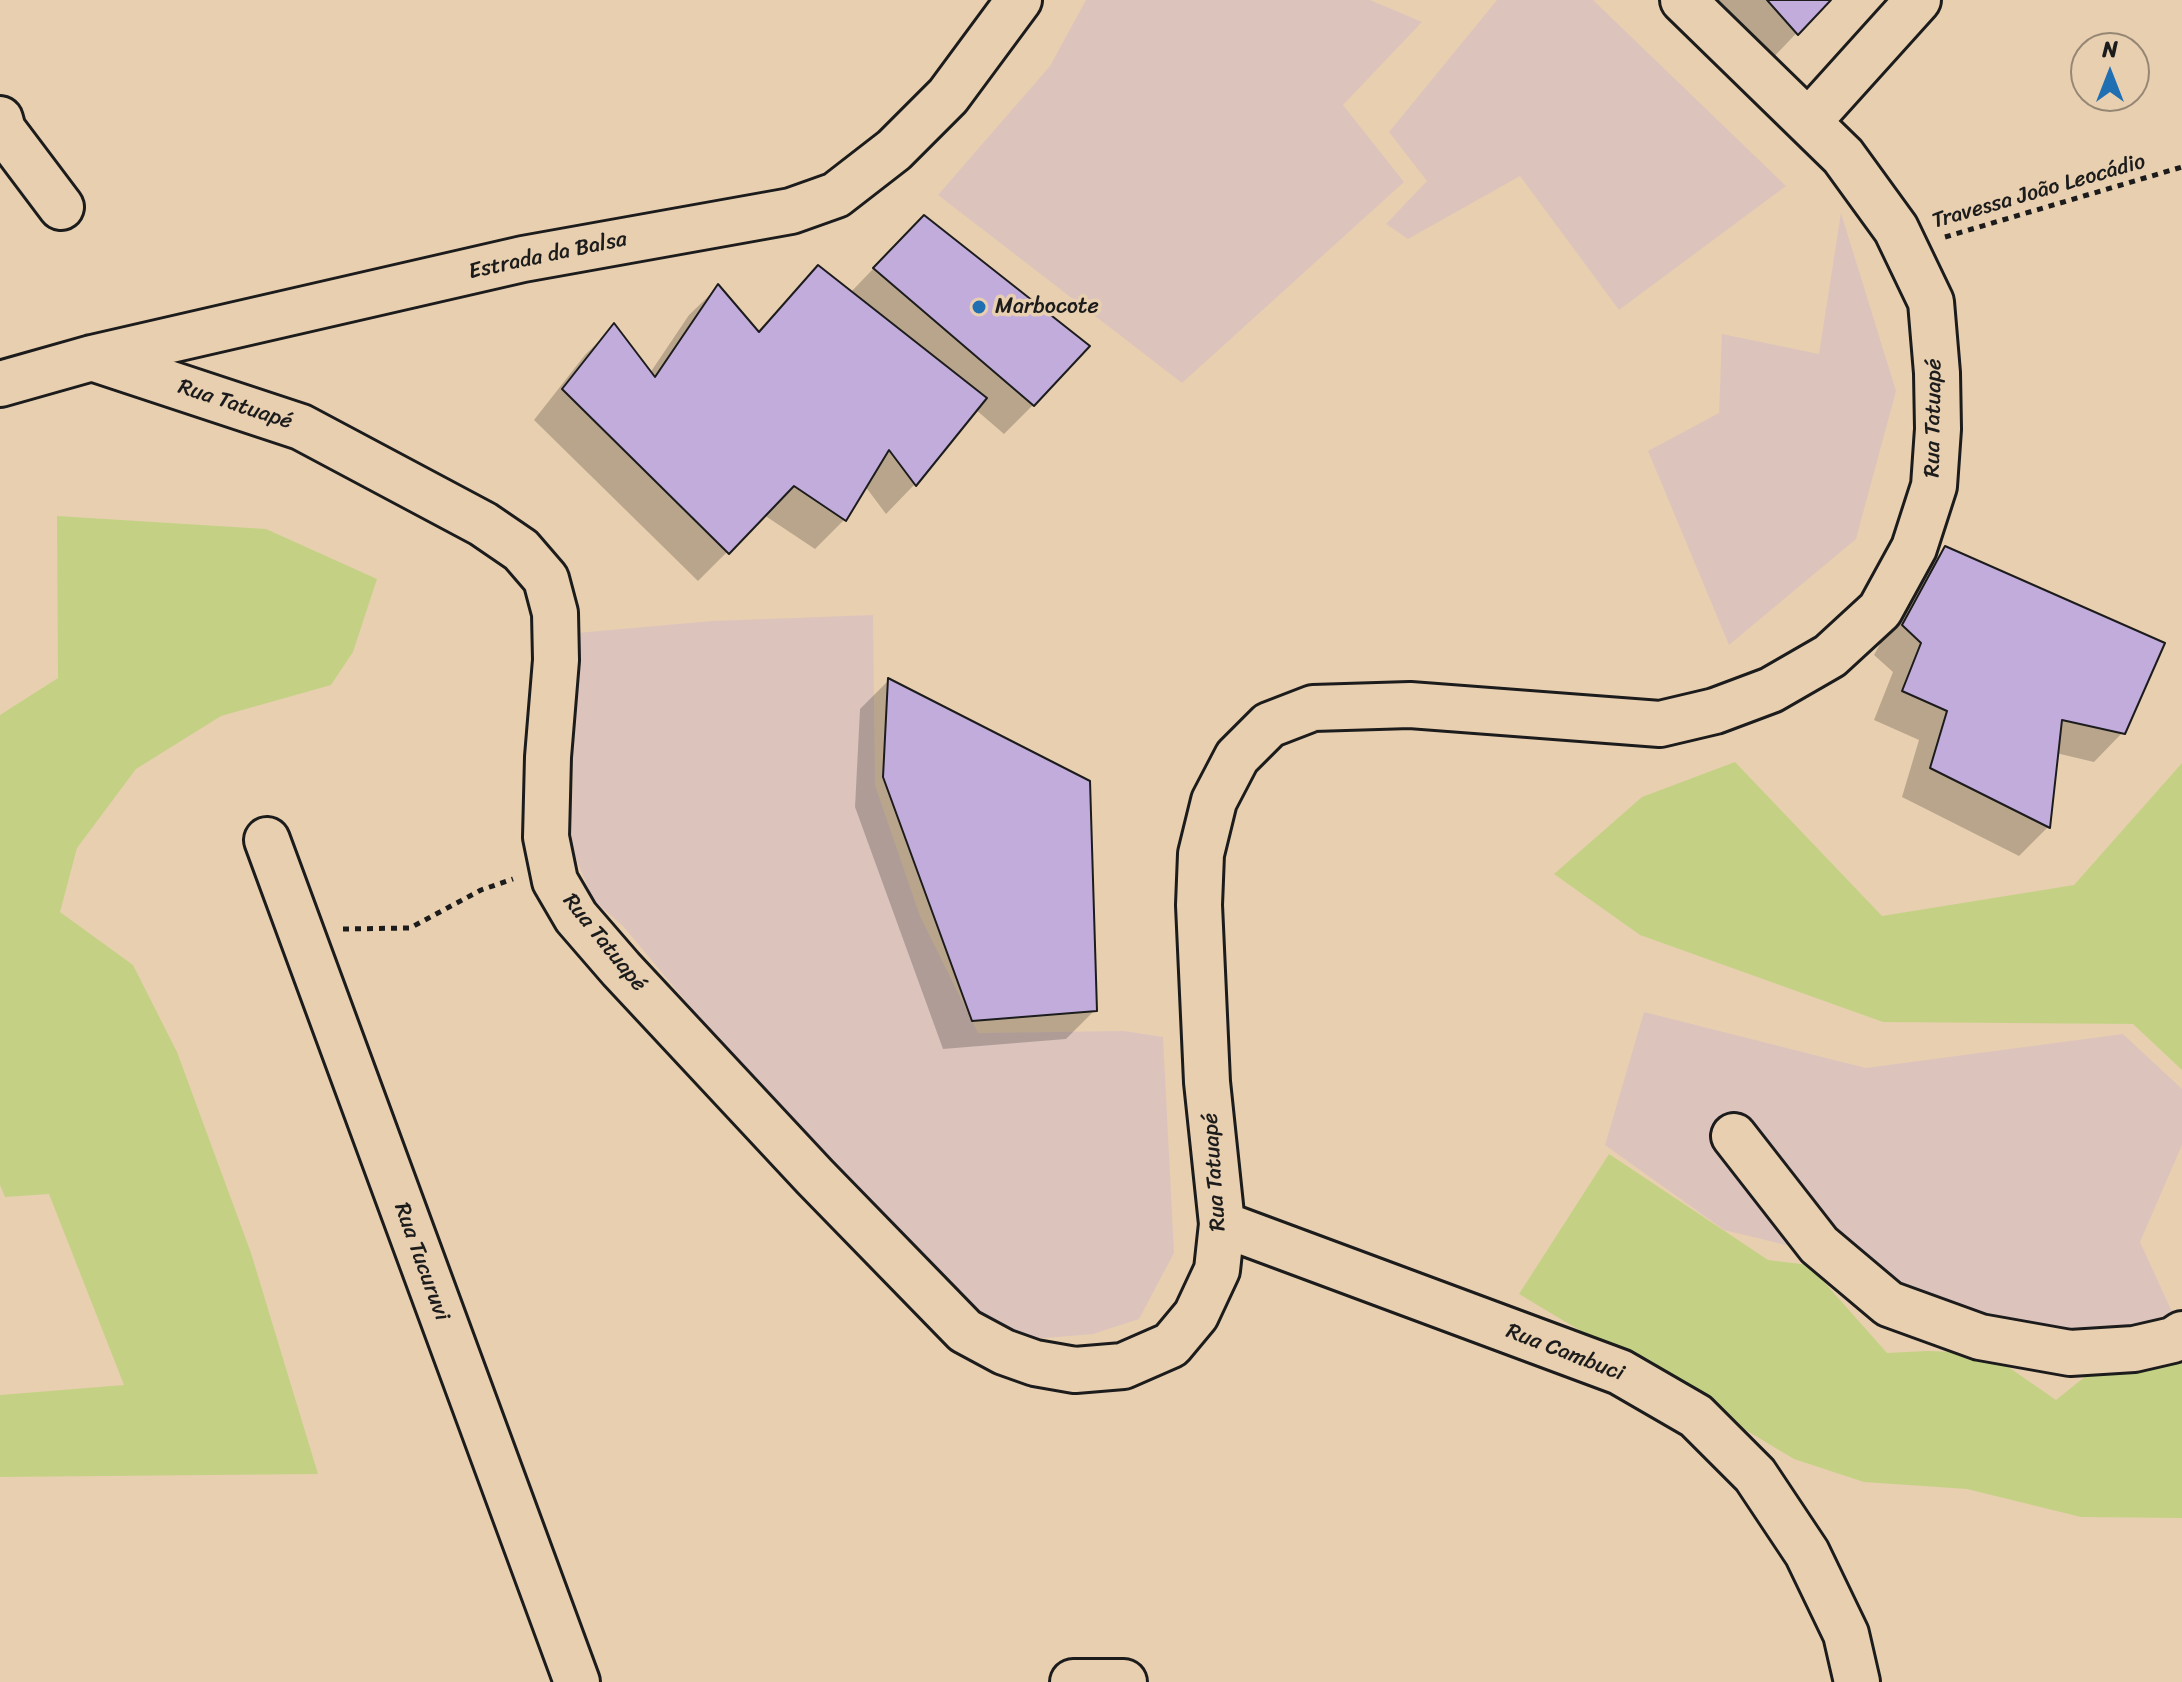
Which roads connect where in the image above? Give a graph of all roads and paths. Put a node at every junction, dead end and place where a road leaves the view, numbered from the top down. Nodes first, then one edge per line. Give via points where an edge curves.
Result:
1 (1019, 0) edge
2 (1683, 0) edge
3 (1918, 0) edge
4 (0, 119) edge
5 (1808, 122) junction
6 (2182, 167) edge
7 (61, 207) dead end
8 (1905, 249) junction
9 (92, 358) junction
10 (0, 384) edge
11 (267, 840) dead end
12 (552, 865) junction
13 (304, 941) junction
14 (1734, 1136) dead end
15 (1222, 1224) junction
16 (2182, 1334) edge
17 (577, 1682) edge
18 (1073, 1682) edge
19 (1124, 1682) edge
20 (1857, 1682) edge

1 - 9 street, Estrada da Balsa via 948,96 894,150 836,195 791,211 523,259
2 - 5 street, Rua Tatuapé
3 - 5 street
4 - 7 street
5 - 8 street, Rua Tatuapé via 1843,156
6 - 8 path, Travessa João Leocádio
8 - 15 street, Rua Tatuapé via 1931,302 1938,429 1934,486 1914,548 1880,610 1830,656 1771,690 1660,724 1410,705 1313,708 1269,725 1237,757 1214,801 1201,854 1199,905 1207,1082
9 - 10 street, Estrada da Balsa
9 - 12 street, Rua Tatuapé via 301,427 483,524 521,550 546,579 555,613 546,837
11 - 13 street, Rua Tucuruvi
12 - 13 path via 481,890 410,928 346,928
12 - 15 street, Rua Tatuapé via 576,917 621,969 965,1331 1004,1352 1075,1370 1123,1366 1171,1345 1196,1315 1217,1270
13 - 17 street, Rua Tucuruvi
14 - 16 street via 1819,1245 1889,1304 1980,1337 2070,1353 2134,1349
15 - 20 street, Rua Cambuci via 1620,1372 1696,1416 1755,1475 1807,1553 1846,1634
18 - 19 street

